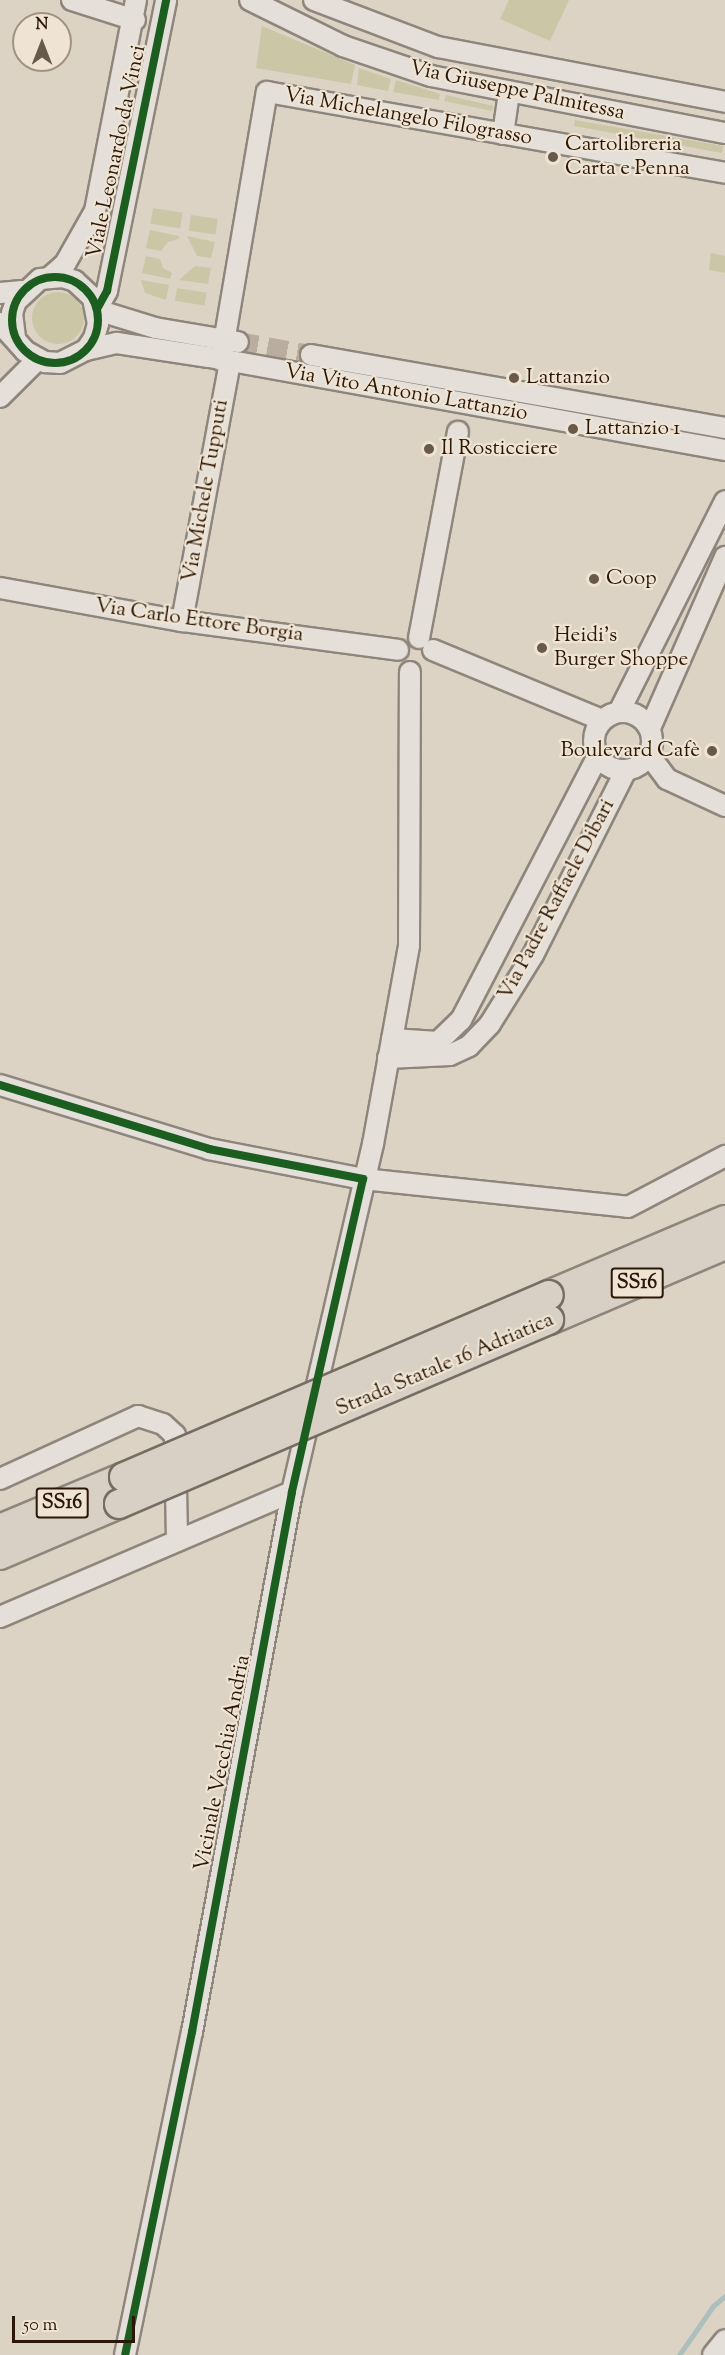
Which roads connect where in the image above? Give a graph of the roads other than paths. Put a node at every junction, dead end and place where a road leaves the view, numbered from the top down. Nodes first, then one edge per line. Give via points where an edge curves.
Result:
1 (72, 0) edge
2 (136, 0) edge
3 (166, 0) edge
4 (250, 0) edge
5 (314, 0) edge
6 (135, 20) junction
7 (509, 93) junction
8 (725, 102) edge
9 (725, 133) edge
10 (503, 134) junction
11 (725, 173) edge
12 (51, 277) junction
13 (22, 291) junction
14 (0, 293) edge
15 (97, 310) junction
16 (0, 323) edge
17 (231, 341) junction
18 (26, 349) junction
19 (86, 350) junction
20 (311, 355) tunnel mouth
21 (225, 360) junction
22 (0, 397) edge
23 (725, 428) edge
24 (458, 432) dead end
25 (725, 450) edge
26 (725, 501) edge
27 (725, 557) edge
28 (0, 588) edge
29 (182, 621) junction
30 (428, 649) junction
31 (398, 650) junction
32 (410, 672) junction
33 (605, 722) junction
34 (650, 728) junction
35 (649, 755) junction
36 (598, 756) junction
37 (626, 770) junction
38 (725, 806) edge
39 (390, 1048) junction
40 (0, 1085) edge
41 (725, 1156) edge
42 (363, 1179) junction
43 (725, 1220) edge
44 (725, 1245) edge
45 (549, 1308) junction
46 (0, 1479) edge
47 (122, 1490) junction
48 (292, 1492) junction
49 (0, 1529) edge
50 (177, 1541) junction
51 (0, 1555) edge
52 (0, 1617) edge
53 (725, 2340) edge
54 (125, 2355) edge
55 (713, 2355) edge

1 - 6 street
2 - 6 street, Viale Leonardo da Vinci
3 - 15 street, Viale Leonardo da Vinci via 107,291
4 - 7 street, Via Giuseppe Palmitessa via 343,46 431,76
5 - 8 street, Via Giuseppe Palmitessa via 438,47
6 - 12 street, Viale Leonardo da Vinci via 95,211 65,264
7 - 9 street, Via Giuseppe Palmitessa
7 - 10 street
10 - 11 street, Via Michelangelo Filograsso
10 - 17 street, Via Michelangelo Filograsso via 267,92
12 - 13 street
12 - 15 street via 63,277 85,288
13 - 14 street
13 - 18 street via 12,313
15 - 17 street via 155,328
15 - 19 street via 98,324
16 - 18 street
17 - 21 street, Via Michele Tupputi
18 - 19 street via 60,363
18 - 22 street via 14,379
19 - 21 street, Via Vito Antonio Lattanzio via 117,343
20 - 23 street, Via Vito Antonio Lattanzio
21 - 25 street, Via Vito Antonio Lattanzio
21 - 29 street, Via Michele Tupputi
24 - 30 street
26 - 33 street
27 - 34 street
28 - 29 street, Via Carlo Ettore Borgia
29 - 31 street, Via Carlo Ettore Borgia
30 - 31 street via 404,642
30 - 32 street via 427,669
30 - 33 street
31 - 32 street via 399,661
32 - 39 street, Vicinale Vecchia Andria via 409,945
33 - 34 street via 635,714
33 - 36 street
34 - 35 street
35 - 37 street
35 - 38 street via 667,779
36 - 37 street via 610,768
36 - 39 street, Via Padre Raffaele Dibari via 461,1020 438,1042
37 - 39 street, Via Padre Raffaele Dibari via 533,955 490,1024 469,1046 450,1055
39 - 42 street, Vicinale Vecchia Andria
40 - 42 street via 209,1149
41 - 42 street via 628,1207
42 - 48 street, Vicinale Vecchia Andria
43 - 45 highway, Strada Statale 16 Adriatica / SS16
44 - 45 highway, Strada Statale 16 Adriatica / SS16
45 - 47 highway, Strada Statale 16 Adriatica / SS16, bridge
46 - 50 street via 138,1416 163,1424 175,1435
47 - 49 highway, Strada Statale 16 Adriatica / SS16
47 - 51 highway, Strada Statale 16 Adriatica / SS16
48 - 50 street
48 - 54 street, Vicinale Vecchia Andria via 192,2032
50 - 52 street
53 - 55 street

